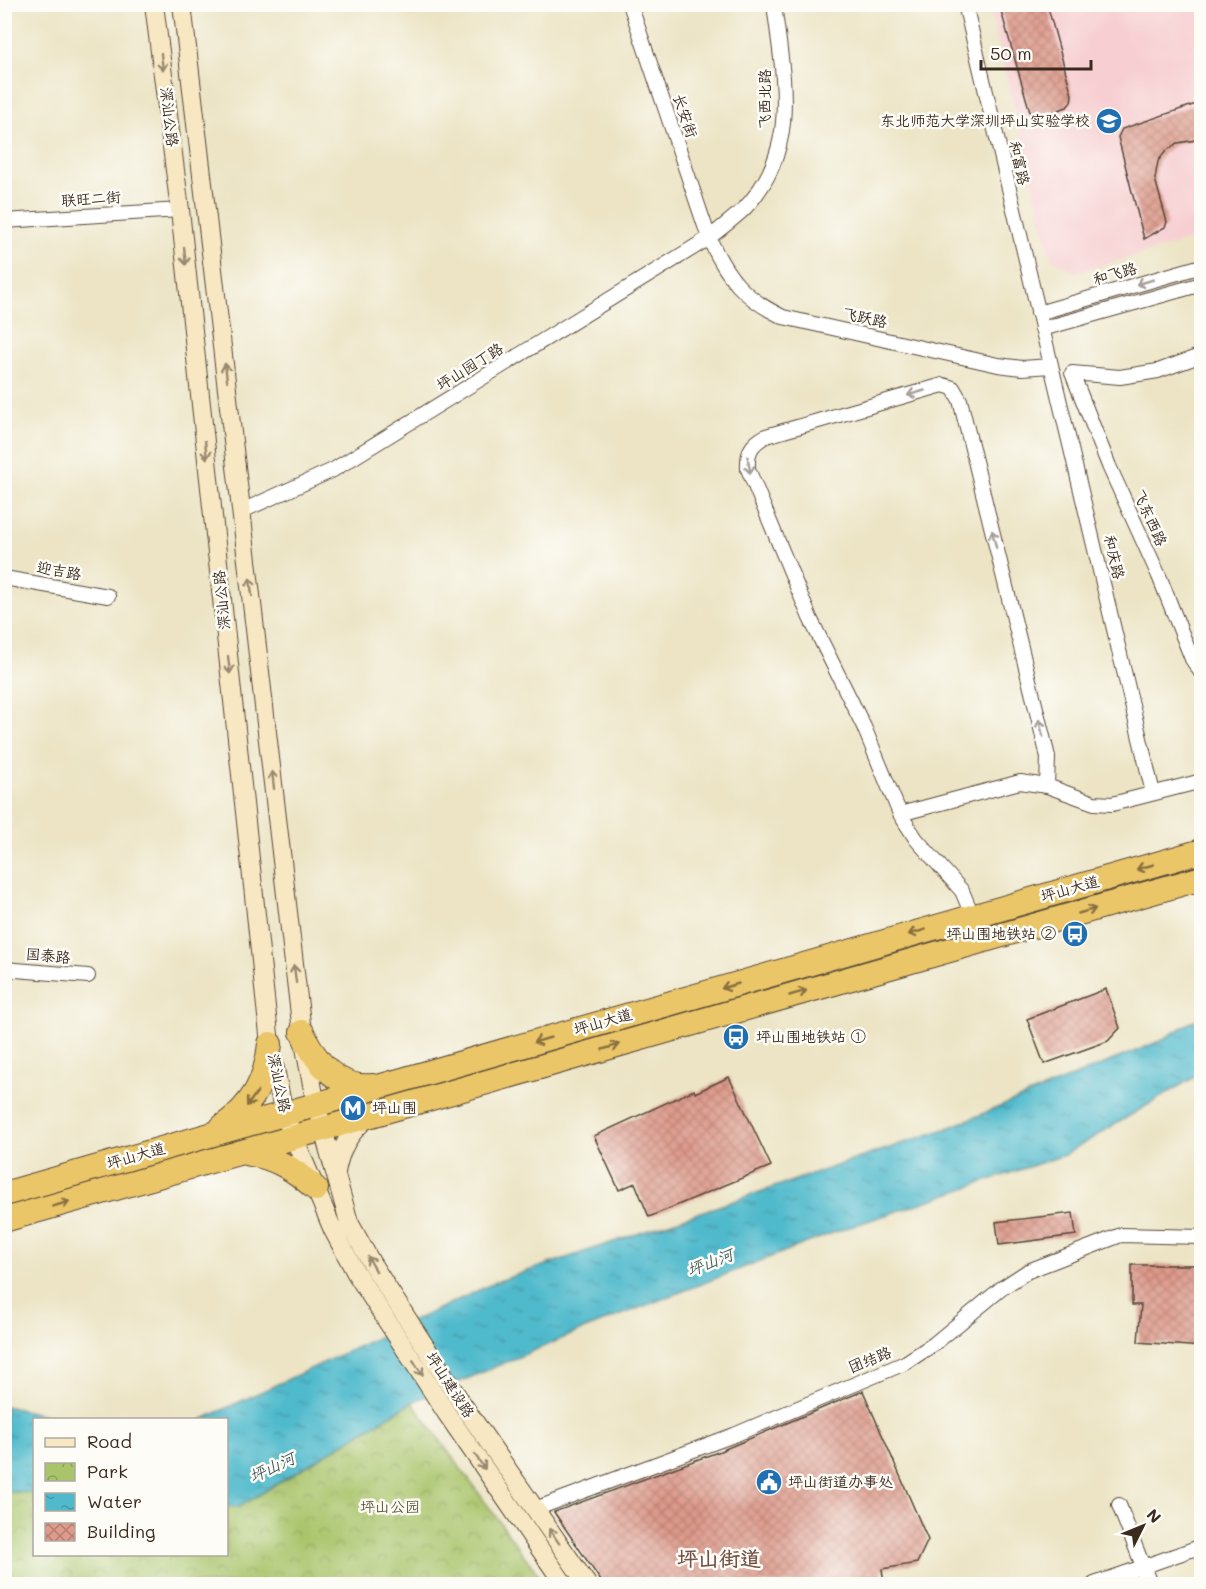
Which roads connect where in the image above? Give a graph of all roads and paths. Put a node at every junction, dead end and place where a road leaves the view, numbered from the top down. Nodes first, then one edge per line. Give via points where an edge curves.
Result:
1 (154, 4) edge
2 (182, 4) edge
3 (630, 4) edge
4 (774, 4) edge
5 (964, 4) edge
6 (180, 210) junction
7 (4, 221) edge
8 (709, 238) junction
9 (1202, 266) edge
10 (1202, 284) edge
11 (1038, 313) junction
12 (1042, 329) junction
13 (1202, 355) edge
14 (1051, 366) junction
15 (242, 511) junction
16 (4, 578) edge
17 (108, 596) dead end
18 (1202, 674) edge
19 (1202, 781) edge
20 (1047, 786) junction
21 (1153, 793) junction
22 (900, 814) junction
23 (1202, 851) edge
24 (1202, 878) edge
25 (973, 917) junction
26 (4, 969) edge
27 (88, 976) dead end
28 (302, 1032) junction
29 (270, 1044) junction
30 (384, 1085) junction
31 (316, 1105) junction
32 (284, 1114) junction
33 (369, 1116) junction
34 (323, 1129) junction
35 (204, 1137) junction
36 (294, 1137) junction
37 (240, 1153) junction
38 (336, 1174) junction
39 (316, 1189) junction
40 (4, 1194) edge
41 (4, 1220) edge
42 (1202, 1238) edge
43 (396, 1318) junction
44 (455, 1410) junction
45 (1119, 1505) dead end
46 (535, 1509) junction
47 (1202, 1546) edge
48 (1144, 1566) junction
49 (564, 1584) edge
50 (587, 1584) edge
51 (1094, 1584) edge
52 (1150, 1584) edge

1 -> 6 main road, 深汕公路
15 -> 2 main road, 深汕公路
3 - 8 street, 长安街
4 - 8 street, 飞西北路 via 785,126 769,173 744,208
5 - 11 street, 和富路
6 - 7 street, 联旺二街
6 -> 29 main road, 深汕公路
8 - 14 street, 飞跃路 via 723,268 742,291 760,306 783,317 998,365
8 - 15 street, 坪山园丁路 via 333,470
9 -> 11 street, 和飞路
10 - 12 street
11 - 12 street, 和富路
12 - 14 street, 和庆路
13 - 18 street, 飞东西路 via 1158,371 1120,377 1072,374 1192,659
14 - 21 street, 和庆路
28 -> 15 main road, 深汕公路
16 - 17 street, 迎吉路
19 - 21 street
20 - 21 street via 1094,803 1112,804
20 - 22 street via 1020,783
20 -> 22 street via 1048,757 960,400 953,388 943,385 766,436 754,442 747,455 748,469 810,618 864,727
22 - 25 street via 916,839 962,891
23 -> 25 highway, 坪山大道
33 -> 24 highway, 坪山大道
25 -> 30 highway, 坪山大道
26 - 27 street, 国泰路
28 - 30 highway via 323,1068 338,1078 368,1087
28 - 31 main road, 深汕公路
29 - 32 main road, 深汕公路
29 -> 35 highway via 264,1076 250,1103 237,1117
30 - 31 highway, 坪山大道
31 - 32 highway, 坪山大道
31 - 34 main road, 深汕公路
32 - 35 highway, 坪山大道
32 - 36 main road, 深汕公路
33 - 34 highway, 坪山大道
33 - 38 main road via 344,1143
34 - 36 highway, 坪山大道
34 - 38 main road, 深汕公路
35 - 40 highway, 坪山大道
36 - 37 highway, 坪山大道
36 - 39 main road, 深汕公路
37 - 39 highway via 282,1163
41 -> 37 highway, 坪山大道
43 -> 38 main road, 坪山建设路 via 349,1222
39 - 43 main road, 坪山建设路 via 337,1239
42 - 46 street, 团结路 via 1121,1235 1028,1271 905,1363 734,1435
43 - 44 main road, 坪山建设路
44 - 46 main road, 坪山建设路
44 -> 49 main road, 坪山建设路
45 - 48 street
50 -> 46 main road, 坪山建设路
47 - 48 street
48 - 51 street
48 - 52 street

